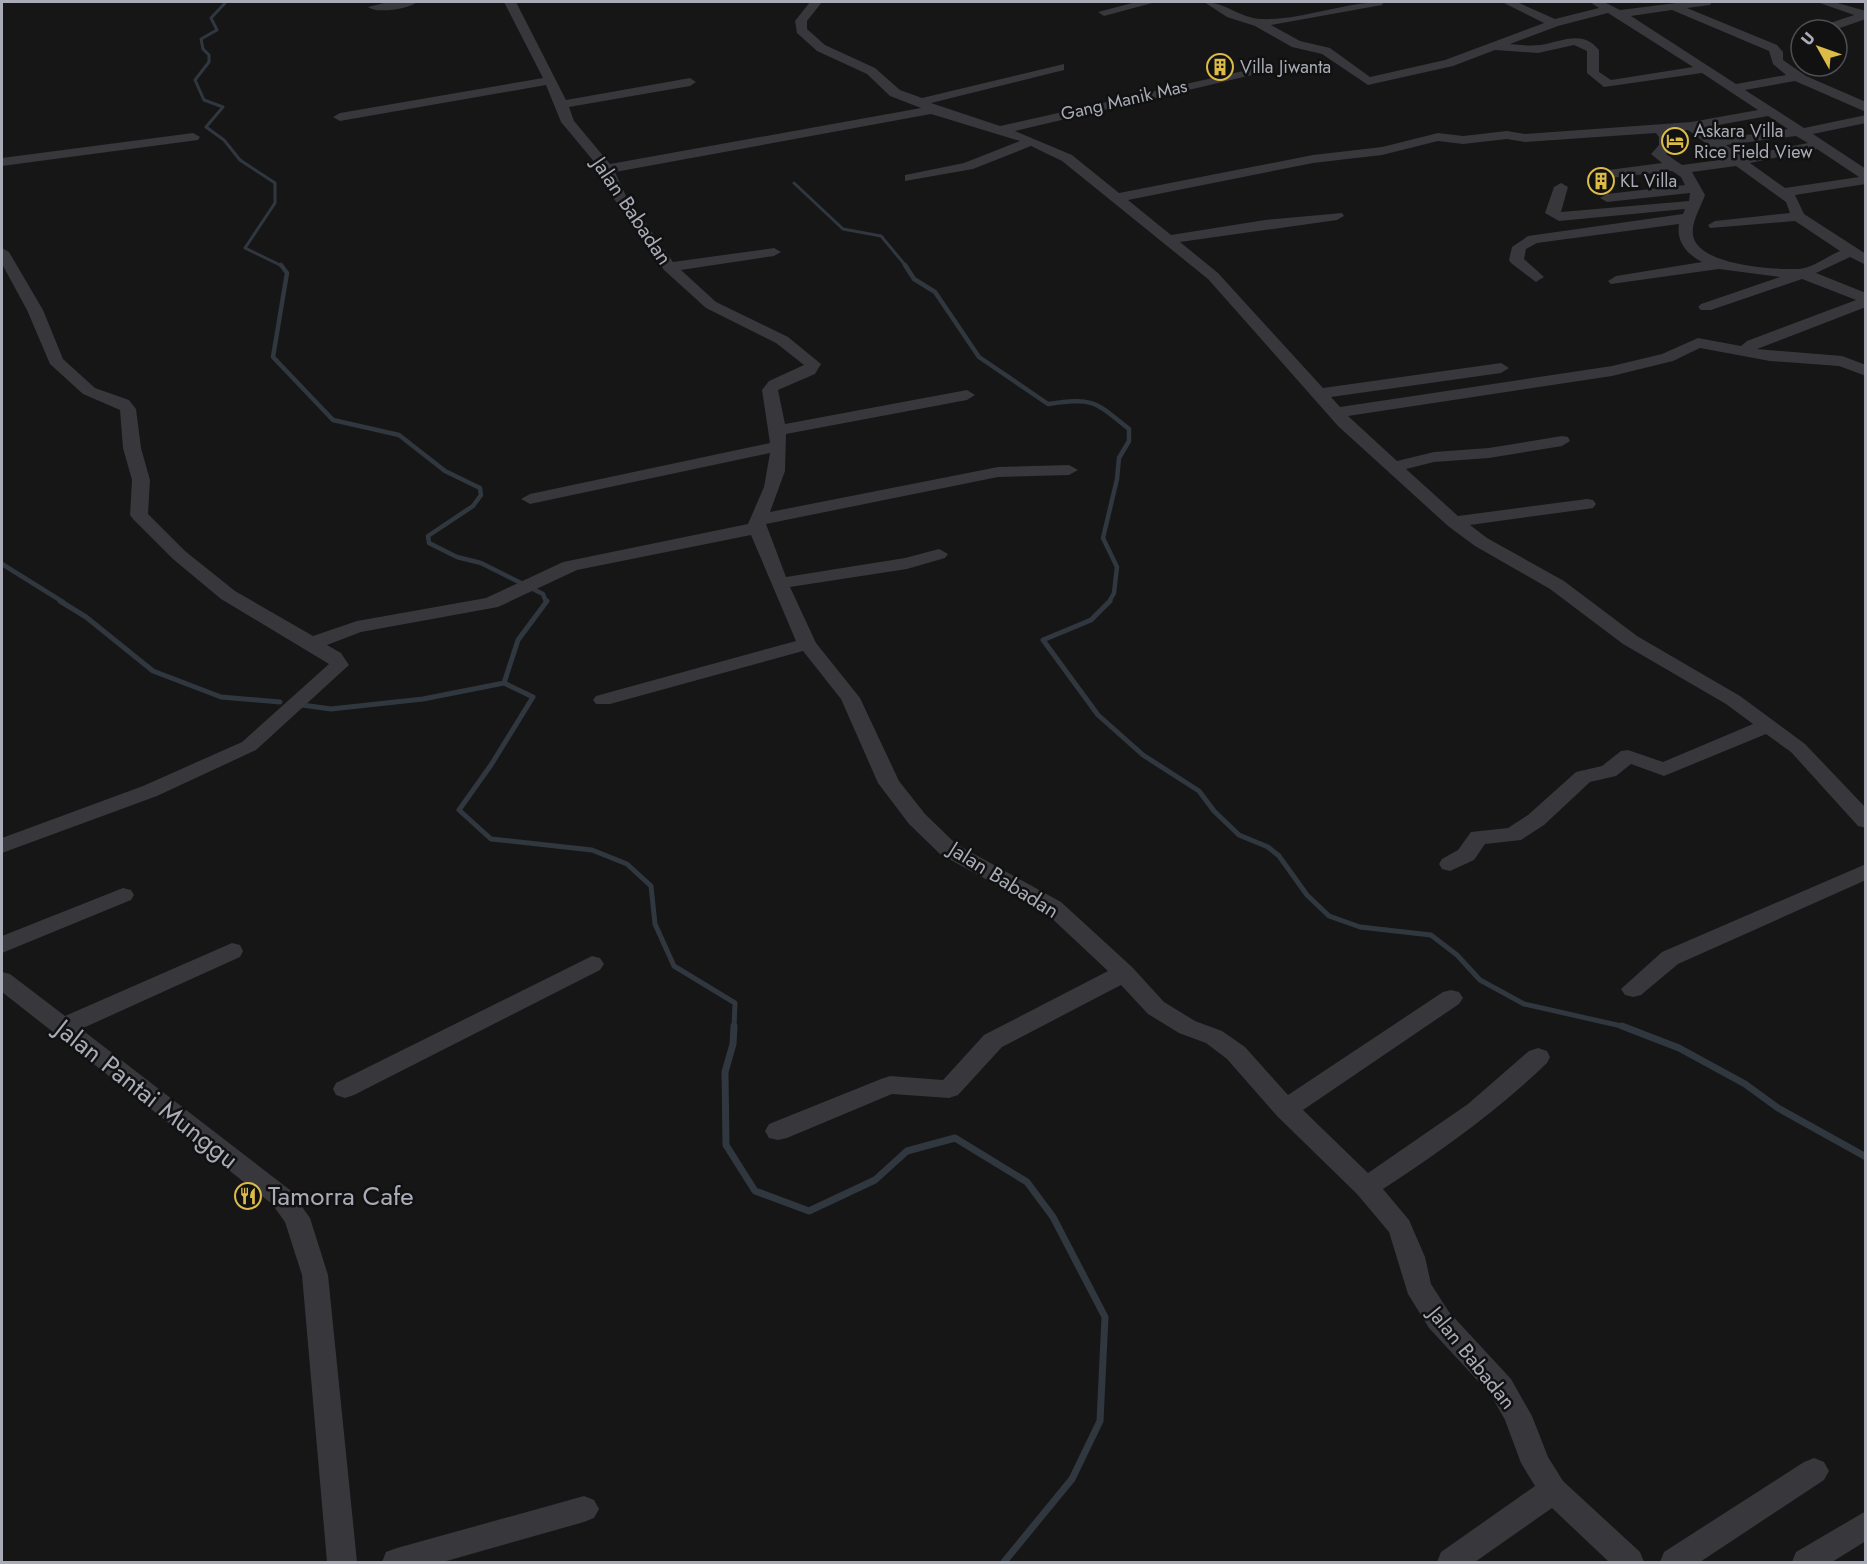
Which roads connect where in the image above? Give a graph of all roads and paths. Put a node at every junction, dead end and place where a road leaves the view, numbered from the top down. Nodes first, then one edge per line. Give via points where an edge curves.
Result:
1 (411, 2) edge
2 (510, 2) edge
3 (816, 2) edge
4 (1150, 2) edge
5 (1210, 2) edge
6 (1378, 2) edge
7 (1508, 2) edge
8 (1596, 2) edge
9 (1706, 2) edge
10 (1823, 2) edge
11 (374, 7) dead end
12 (1674, 7) junction
13 (1104, 12) dead end
14 (1616, 12) junction
15 (1866, 15) edge
16 (1849, 21) edge
17 (1259, 23) junction
18 (1554, 23) junction
19 (1491, 45) junction
20 (1060, 67) dead end
21 (1703, 69) junction
22 (1789, 70) edge
23 (1248, 72) dead end
24 (1789, 78) edge
25 (1803, 78) edge
26 (551, 80) junction
27 (690, 82) dead end
28 (1732, 88) junction
29 (561, 105) junction
30 (926, 106) junction
31 (1866, 108) edge
32 (1769, 112) junction
33 (340, 117) dead end
34 (1866, 119) edge
35 (1691, 126) junction
36 (1660, 129) junction
37 (1001, 130) junction
38 (1798, 132) junction
39 (193, 137) dead end
40 (1030, 140) junction
41 (1714, 143) junction
42 (1817, 144) junction
43 (2, 162) edge
44 (1740, 162) junction
45 (1678, 167) junction
46 (607, 169) junction
47 (1601, 175) dead end
48 (1866, 175) edge
49 (910, 178) dead end
50 (1866, 180) edge
51 (1561, 186) dead end
52 (1695, 188) junction
53 (1783, 193) junction
54 (1117, 198) junction
55 (1607, 198) dead end
56 (1696, 204) junction
57 (1337, 216) dead end
58 (1798, 216) junction
59 (1687, 219) junction
60 (1715, 225) dead end
61 (1168, 240) junction
62 (1866, 243) edge
63 (1849, 250) junction
64 (2, 252) edge
65 (774, 252) dead end
66 (1703, 256) junction
67 (1866, 261) edge
68 (1720, 264) junction
69 (1629, 266) dead end
70 (669, 267) junction
71 (1802, 274) junction
72 (1536, 278) dead end
73 (1616, 281) dead end
74 (1866, 300) edge
75 (1706, 307) dead end
76 (1743, 351) junction
77 (1501, 368) dead end
78 (1866, 370) edge
79 (1319, 393) junction
80 (967, 395) dead end
81 (1336, 413) junction
82 (779, 438) junction
83 (1562, 441) dead end
84 (1392, 468) junction
85 (1069, 470) dead end
86 (530, 499) dead end
87 (1587, 504) dead end
88 (1454, 522) junction
89 (757, 524) junction
90 (939, 554) dead end
91 (780, 583) junction
92 (310, 644) junction
93 (807, 644) junction
94 (603, 700) dead end
95 (1767, 726) junction
96 (1866, 821) edge
97 (2, 846) edge
98 (1450, 864) dead end
99 (1866, 871) edge
100 (123, 895) dead end
101 (2, 945) edge
102 (232, 951) dead end
103 (592, 964) dead end
104 (1124, 973) junction
105 (2, 980) edge
106 (1633, 989) dead end
107 (1451, 998) dead end
108 (61, 1028) junction
109 (1538, 1057) dead end
110 (345, 1089) dead end
111 (1286, 1109) junction
112 (778, 1131) dead end
113 (1366, 1186) junction
114 (1814, 1471) dead end
115 (1553, 1490) junction
116 (584, 1509) dead end
117 (1866, 1524) edge
118 (342, 1563) edge
119 (397, 1563) edge
120 (1452, 1563) edge
121 (1629, 1563) edge
122 (1675, 1563) edge
123 (1807, 1563) edge

1 - 11 street
2 - 26 street, Jalan Babadan
3 - 30 street via 801,21 801,30 821,48 871,71 895,93
4 - 13 street
5 - 17 street
6 - 17 street
7 - 18 street
8 - 14 street
9 - 12 street
10 - 15 street
12 - 14 street
12 - 22 street via 1773,48 1779,64
14 - 18 street
14 - 21 street
15 - 16 street
17 - 19 street via 1296,44 1326,51 1368,81 1430,69
18 - 19 street
19 - 21 street via 1531,49 1567,41 1581,43 1593,50 1593,72 1609,84
20 - 30 street
21 - 28 street
23 - 37 street, Gang Manik Mas
24 - 28 street
25 - 31 street
26 - 29 street, Jalan Babadan
26 - 33 street
27 - 29 street
28 - 32 street
29 - 46 street, Jalan Babadan via 580,138
30 - 37 street
30 - 46 street
32 - 35 street
32 - 38 street
34 - 38 street
35 - 36 street
35 - 41 street
36 - 45 street via 1666,146 1658,154
36 - 54 street via 1525,138 1438,137 1382,151 1313,159
37 - 40 street
38 - 41 street
38 - 42 street
39 - 43 street
40 - 49 street via 975,164
40 - 54 street via 1067,158
41 - 44 street
42 - 44 street
42 - 48 street
44 - 45 street
44 - 53 street
45 - 47 street
45 - 52 street
46 - 70 street, Jalan Babadan via 619,196
50 - 53 street
51 - 56 street via 1552,213 1559,217
52 - 55 street
52 - 56 street
53 - 58 street via 1792,200
54 - 61 street
56 - 59 street
57 - 61 street
58 - 60 street
58 - 63 street
59 - 66 street via 1685,236
59 - 72 street via 1533,239 1519,247 1516,260
61 - 79 street via 1213,276
62 - 63 street
63 - 67 street
63 - 71 street
64 - 92 street via 35,310 56,361 89,391 128,409 132,448 141,480 139,515 179,555 228,595
65 - 70 street
66 - 68 street
66 - 69 street
68 - 71 street
68 - 73 street
70 - 82 street, Jalan Babadan via 711,305 782,340 813,364 809,371 775,384 770,390
71 - 74 street
71 - 75 street
74 - 76 street
76 - 78 street via 1842,361
76 - 81 street via 1698,343 1667,358 1621,369
77 - 79 street
79 - 81 street
80 - 82 street
81 - 84 street
82 - 86 street
82 - 89 street, Jalan Babadan via 777,476
83 - 84 street via 1434,457
84 - 88 street
85 - 89 street via 998,472
87 - 88 street
88 - 95 street via 1557,585 1629,640 1724,694
89 - 91 street, Jalan Babadan
89 - 92 street via 605,557 547,575 491,603 357,627
90 - 91 street via 907,563
91 - 93 street, Jalan Babadan
92 - 97 street via 334,657 339,665 249,746 150,791
93 - 94 street
93 - 104 street, Jalan Babadan via 850,698 890,783 917,819 948,849 1053,907
95 - 96 street via 1798,748
95 - 98 street via 1664,769 1628,756 1609,771 1583,777 1513,836 1479,837 1466,855
99 - 106 street via 1670,958
100 - 101 street
102 - 108 street
103 - 110 street
104 - 111 street, Jalan Babadan via 1156,1008 1187,1027 1214,1037 1236,1053
104 - 112 street via 993,1041 950,1089 890,1085
105 - 108 street, Jalan Pantai Munggu
107 - 111 street
108 - 118 street, Jalan Pantai Munggu via 280,1197 297,1218 315,1275
109 - 113 street via 1501,1094 1452,1131
111 - 113 street, Jalan Babadan
113 - 115 street, Jalan Babadan via 1400,1227 1418,1286 1439,1320 1501,1387 1518,1416 1536,1463
114 - 122 street
115 - 120 street
115 - 121 street, Jalan Babadan
116 - 119 street
117 - 123 street

